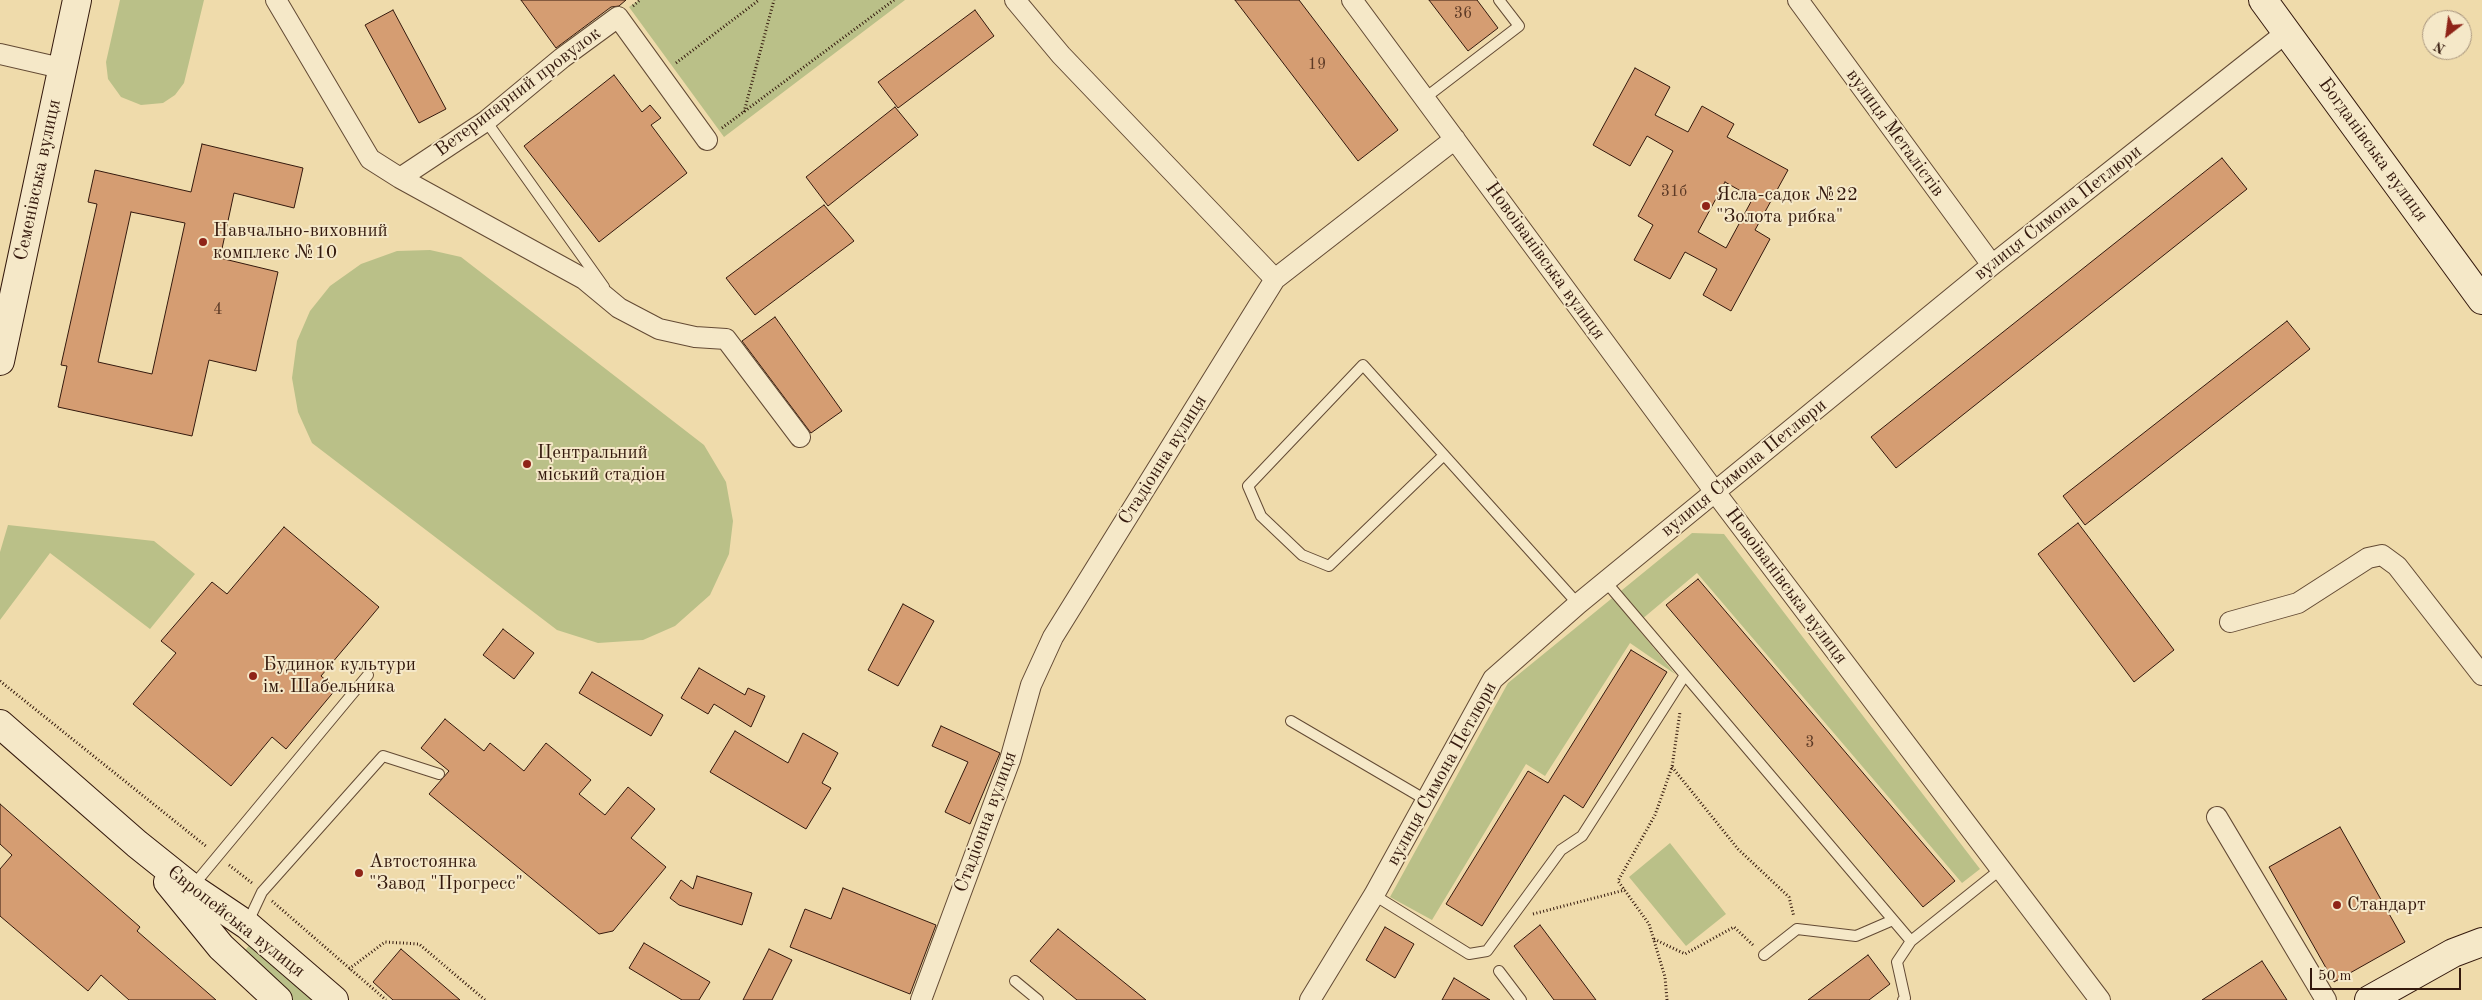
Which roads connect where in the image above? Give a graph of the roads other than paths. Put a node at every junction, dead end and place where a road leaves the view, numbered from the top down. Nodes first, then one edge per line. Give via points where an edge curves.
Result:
1 (77, 0) edge
2 (276, 0) edge
3 (1016, 0) edge
4 (1352, 0) edge
5 (1499, 0) edge
6 (1798, 0) edge
7 (2269, 2) edge
8 (2287, 32) junction
9 (0, 54) edge
10 (61, 68) junction
11 (1425, 98) junction
12 (486, 121) junction
13 (1455, 139) junction
14 (707, 140) road end
15 (400, 178) junction
16 (1992, 265) junction
17 (1275, 279) junction
18 (2482, 300) edge
19 (619, 308) junction
20 (0, 361) edge
21 (800, 437) dead end
22 (1444, 455) junction
23 (1715, 492) junction
24 (1606, 582) junction
25 (1578, 604) junction
26 (2230, 622) dead end
27 (368, 675) dead end
28 (1685, 675) junction
29 (2482, 675) edge
30 (1292, 722) dead end
31 (0, 724) edge
32 (439, 774) dead end
33 (1426, 800) junction
34 (2217, 817) dead end
35 (138, 844) junction
36 (2001, 869) junction
37 (192, 888) junction
38 (1374, 895) junction
39 (1893, 920) junction
40 (247, 925) junction
41 (1911, 941) junction
42 (2482, 942) edge
43 (1764, 955) road end
44 (1498, 971) dead end
45 (1016, 981) dead end
46 (2395, 993) edge
47 (278, 1000) edge
48 (334, 1000) edge
49 (921, 1000) edge
50 (1038, 1000) edge
51 (1310, 1000) edge
52 (1521, 1000) edge
53 (1902, 1000) edge
54 (2100, 1000) edge
55 (2326, 1000) edge
56 (2369, 1000) edge

1 - 10 street, Семенівська вулиця
2 - 15 street via 370,158
3 - 17 street via 1062,55
4 - 11 street, Новоіванівська вулиця
5 - 11 lane via 1519,26
6 - 16 street, вулиця Металістів
7 - 8 street, Богданівська вулиця
8 - 16 street, вулиця Симона Петлюри
8 - 18 street, Богданівська вулиця
9 - 10 street
10 - 20 street, Семенівська вулиця
11 - 13 street, Новоіванівська вулиця
12 - 14 street, Ветеринарний провулок via 618,17
12 - 15 street, Ветеринарний провулок
12 - 19 lane
13 - 17 street
13 - 23 street, Новоіванівська вулиця
15 - 19 street via 584,279
16 - 23 street, вулиця Симона Петлюри
17 - 49 street, Стадіонна вулиця via 1053,637 1031,685 1010,760
19 - 21 street via 659,329 695,337 726,339
22 - 22 lane via 1363,365 1248,486 1261,516 1302,555 1329,566
22 - 25 lane
23 - 24 street, вулиця Симона Петлюри
23 - 36 street, Новоіванівська вулиця
24 - 25 street, вулиця Симона Петлюри
24 - 28 lane
25 - 33 street, вулиця Симона Петлюри via 1492,679
26 - 29 street via 2298,603 2368,558 2382,555 2397,566
27 - 37 lane
28 - 38 lane via 1582,836 1561,850 1487,951 1469,954
28 - 39 lane
30 - 33 lane
31 - 35 street, Європейська вулиця
32 - 40 lane via 383,756 262,892
33 - 38 street, вулиця Симона Петлюри
34 - 55 street
35 - 37 street, Європейська вулиця
35 - 47 street, Європейська вулиця via 221,947
36 - 41 lane
36 - 54 street, Новоіванівська вулиця
37 - 40 street, Європейська вулиця
38 - 51 street, вулиця Симона Петлюри
39 - 41 lane
39 - 43 lane via 1856,936 1797,929
40 - 48 street, Європейська вулиця
41 - 53 lane via 1897,962 1905,998
42 - 46 street via 2453,953
44 - 52 lane
45 - 50 lane
46 - 56 street

